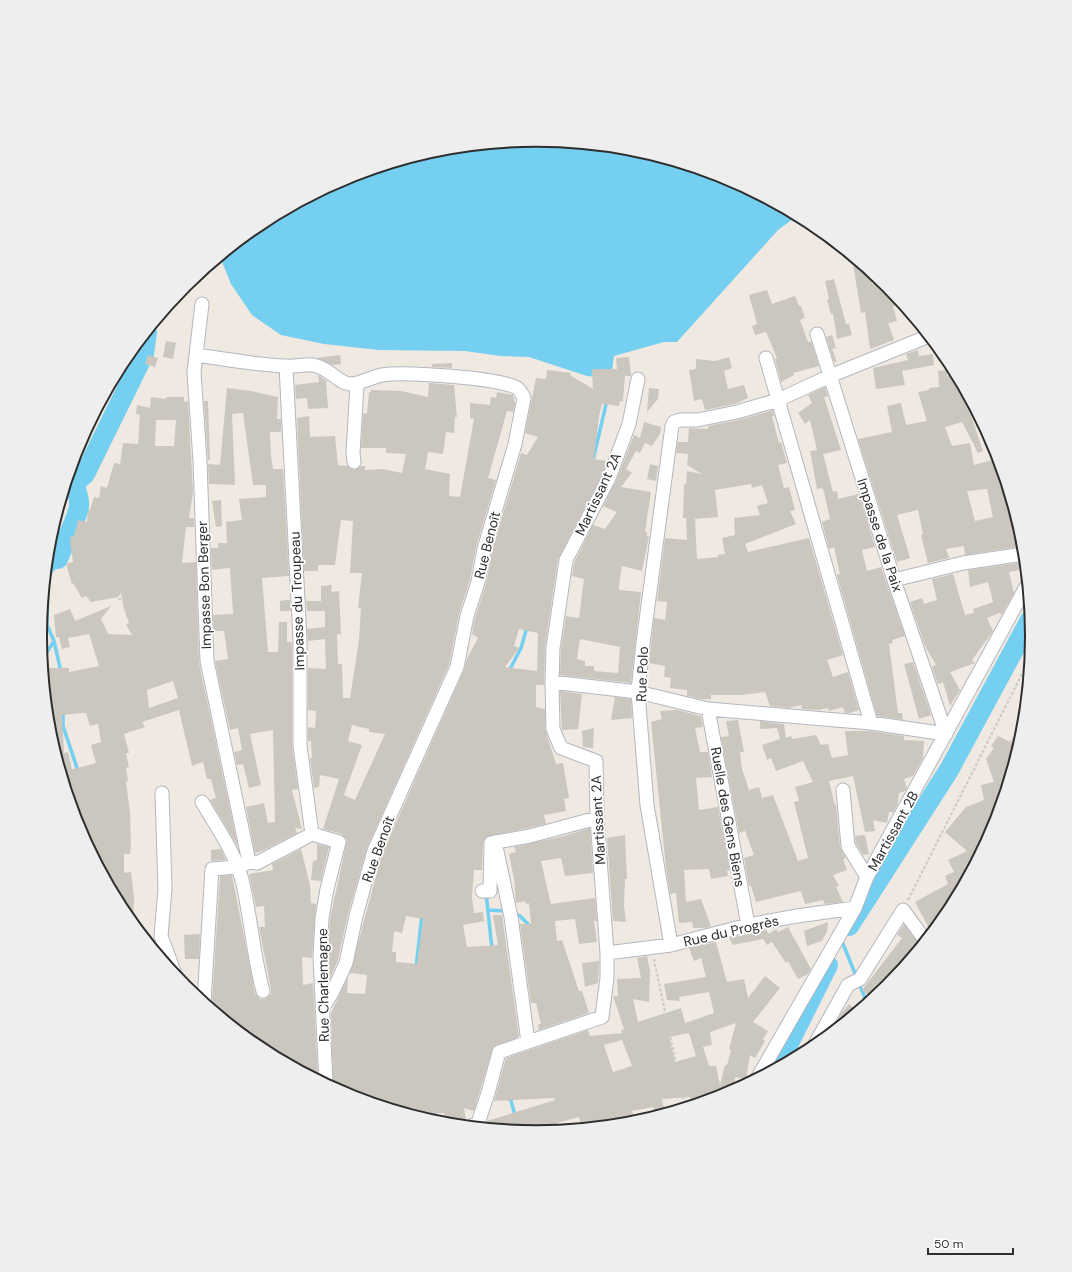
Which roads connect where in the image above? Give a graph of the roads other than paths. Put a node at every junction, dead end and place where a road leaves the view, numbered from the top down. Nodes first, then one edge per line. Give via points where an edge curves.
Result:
1 (202, 304) dead end
2 (817, 334) dead end
3 (924, 338) edge
4 (196, 355) junction
5 (766, 358) dead end
6 (286, 366) junction
7 (830, 376) junction
8 (638, 379) dead end
9 (357, 384) junction
10 (778, 400) junction
11 (354, 462) dead end
12 (1018, 555) edge
13 (894, 580) junction
14 (1023, 593) edge
15 (552, 682) junction
16 (638, 692) junction
17 (708, 709) junction
18 (871, 723) junction
19 (946, 734) junction
20 (843, 790) dead end
21 (162, 794) dead end
22 (202, 802) dead end
23 (597, 818) junction
24 (312, 834) junction
25 (495, 842) junction
26 (244, 865) junction
27 (868, 877) junction
28 (486, 891) dead end
29 (855, 908) junction
30 (748, 925) junction
31 (922, 936) edge
32 (671, 945) junction
33 (607, 953) junction
34 (170, 961) edge
35 (263, 991) dead end
36 (204, 995) edge
37 (322, 1009) junction
38 (822, 1032) edge
39 (528, 1042) junction
40 (763, 1069) edge
41 (326, 1078) edge
42 (478, 1122) edge

1 - 4 street, Impasse Bon Berger
2 - 7 street, Impasse de la Paix
3 - 7 street
4 - 6 street
4 - 26 street, Impasse Bon Berger via 194,372 207,661
5 - 10 street
6 - 9 street via 312,365 324,368 344,383
6 - 24 street, Impasse du Troupeau via 300,640 300,746
7 - 10 street
7 - 13 street, Impasse de la Paix
8 - 15 street, Martissant 2A via 629,424 609,478 566,560 553,648
9 - 11 street
9 - 37 street, Rue Benoît via 383,375 421,373 512,386 520,391 525,401 467,616 457,667 374,851 346,963
10 - 16 street, Rue Polo via 737,412 697,420 680,420 672,426 642,643
10 - 18 street
12 - 13 street via 963,562
13 - 19 street, Impasse de la Paix
14 - 19 street, Martissant 2B
15 - 16 street
15 - 23 street, Martissant 2A via 553,729 561,748 596,761
16 - 17 street
16 - 32 street, Rue Polo via 647,805
17 - 18 street
17 - 30 street, Ruelle des Gens Biens
18 - 19 street
19 - 27 street, Martissant 2B
20 - 27 street via 848,846
21 - 34 street via 165,889 162,936
22 - 26 street
23 - 25 street via 530,836
23 - 33 street, Martissant 2A
24 - 26 street via 257,863
24 - 37 street, Rue Charlemagne via 339,842 322,918
25 - 28 street via 491,843
25 - 39 street via 510,911
26 - 35 street via 242,880
26 - 36 street via 212,869
27 - 29 street, Martissant 2B
29 - 30 street, Rue du Progrès
29 - 40 street, Martissant 2B
30 - 32 street, Rue du Progrès
31 - 38 street via 903,910
32 - 33 street, Rue du Progrès
33 - 39 street, Martissant 2A via 602,1017
37 - 41 street, Rue Charlemagne
39 - 42 street, Martissant 2A via 499,1052

